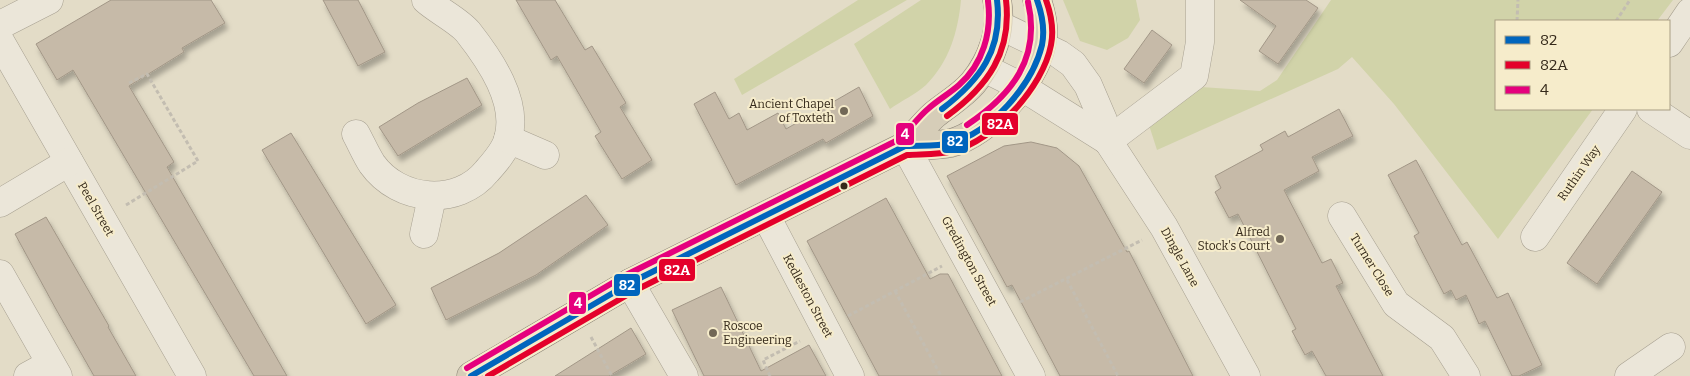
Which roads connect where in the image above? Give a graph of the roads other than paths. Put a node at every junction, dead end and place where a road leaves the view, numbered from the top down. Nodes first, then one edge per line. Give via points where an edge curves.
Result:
1 (49, 0) edge
2 (426, 0) edge
3 (1037, 0) edge
4 (1200, 0) edge
5 (1690, 12) edge
6 (998, 13) edge
7 (0, 25) edge
8 (0, 41) edge
9 (1670, 42) edge
10 (1042, 45) junction
11 (984, 68) junction
12 (1022, 87) junction
13 (1622, 110) edge
14 (1652, 110) edge
15 (356, 134) dead end
16 (1690, 135) edge
17 (508, 140) junction
18 (1108, 141) junction
19 (905, 146) junction
20 (545, 155) dead end
21 (69, 162) junction
22 (432, 197) junction
23 (0, 203) edge
24 (766, 216) junction
25 (1342, 216) dead end
26 (424, 234) dead end
27 (1535, 237) dead end
28 (0, 274) edge
29 (630, 283) junction
30 (1671, 347) dead end
31 (45, 372) edge
32 (192, 376) edge
33 (471, 376) edge
34 (684, 376) edge
35 (850, 376) edge
36 (1031, 376) edge
37 (1246, 376) edge
38 (1466, 376) edge
39 (1629, 376) edge

1 - 7 street
2 - 17 street via 466,30 504,88 509,114
3 - 10 highway via 1043,27
4 - 18 street via 1200,42 1194,76
5 - 9 street
6 - 10 street, Dingle Lane
6 - 11 highway via 995,44
8 - 21 street, Peel Street
10 - 12 highway via 1034,68
10 - 18 street, Dingle Lane via 1073,64 1088,85
11 - 12 street, Dingle Lane
11 - 19 highway via 972,84 934,115
12 - 18 street, Dingle Lane
12 - 19 highway via 984,126 952,143
13 - 27 street, Ruthin Way
14 - 16 street
15 - 22 street via 373,165 391,181 412,193
17 - 20 street
17 - 22 street via 480,180 458,193
18 - 37 street, Dingle Lane via 1164,227
19 - 24 highway
19 - 36 street, Gredington Street
21 - 23 street
21 - 32 street, Peel Street
22 - 26 street
24 - 29 highway
24 - 35 street, Kedleston Street
25 - 38 street, Turner Close via 1396,304 1442,338
28 - 31 street
29 - 33 highway
29 - 34 street
30 - 39 street

